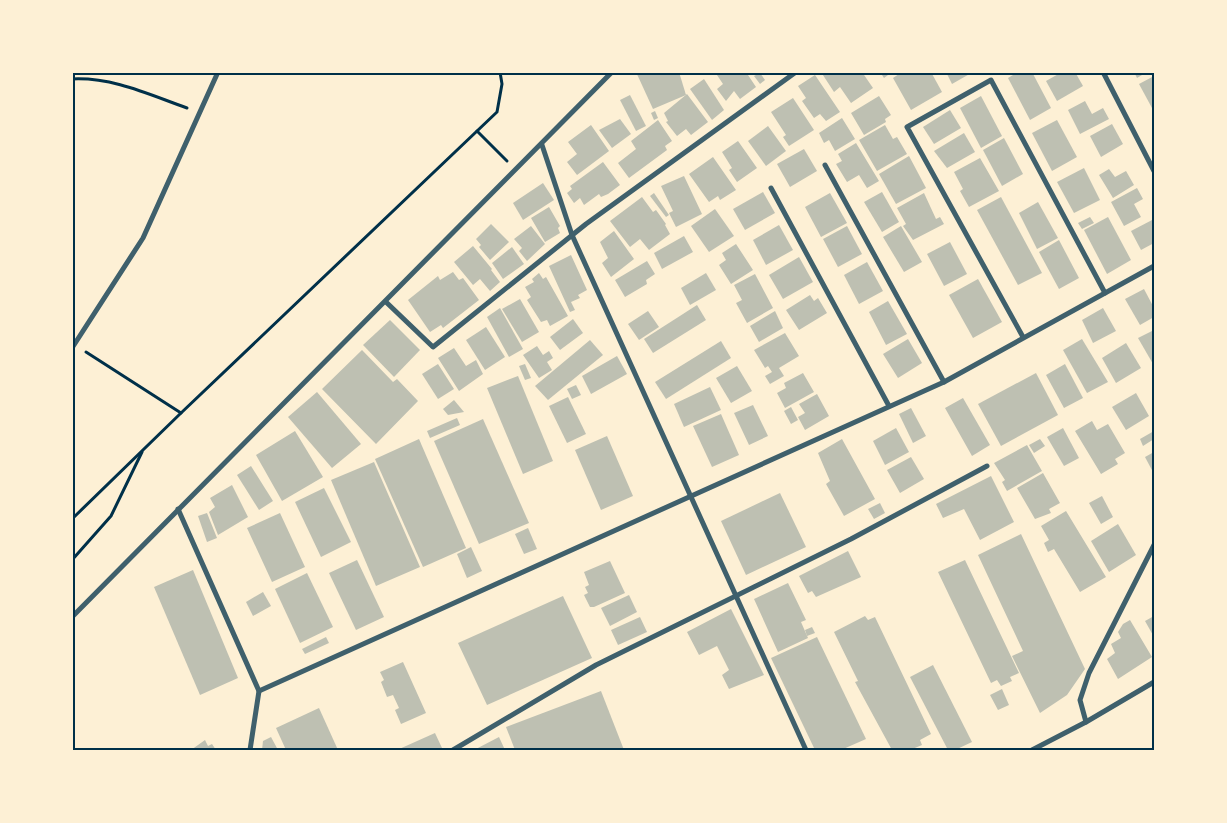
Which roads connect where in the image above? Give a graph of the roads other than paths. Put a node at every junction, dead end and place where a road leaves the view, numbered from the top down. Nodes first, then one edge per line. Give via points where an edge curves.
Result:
1 (218, 72) edge
2 (612, 72) edge
3 (796, 72) edge
4 (1103, 72) edge
5 (542, 145) junction
6 (825, 165) dead end
7 (1154, 171) edge
8 (771, 188) dead end
9 (572, 235) junction
10 (1154, 266) edge
11 (1105, 293) junction
12 (386, 302) junction
13 (1023, 337) junction
14 (74, 347) edge
15 (944, 382) junction
16 (889, 406) junction
17 (987, 466) dead end
18 (690, 494) junction
19 (178, 509) junction
20 (1154, 544) edge
21 (737, 596) junction
22 (72, 617) edge
23 (1154, 682) edge
24 (259, 691) junction
25 (1086, 722) junction
26 (250, 750) edge
27 (453, 750) edge
28 (806, 750) edge
29 (1032, 750) edge

1 - 14 street via 143,238
2 - 5 street
3 - 9 street
4 - 7 street
5 - 9 street
5 - 12 street
6 - 15 street
8 - 16 street
9 - 12 street via 433,347
9 - 18 street
10 - 11 street
11 - 13 street
11 - 13 street via 991,80 906,127
12 - 19 street
13 - 15 street
15 - 16 street
16 - 18 street
17 - 21 street via 860,535
18 - 21 street
18 - 24 street
19 - 22 street
19 - 24 street
20 - 25 street via 1088,673 1080,700
21 - 27 street via 596,665
21 - 28 street
23 - 25 street
24 - 26 street
25 - 29 street

